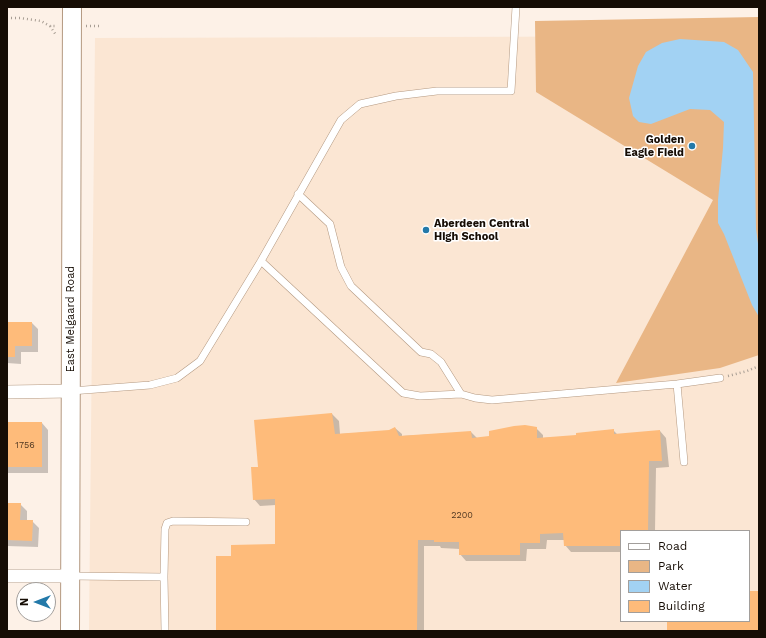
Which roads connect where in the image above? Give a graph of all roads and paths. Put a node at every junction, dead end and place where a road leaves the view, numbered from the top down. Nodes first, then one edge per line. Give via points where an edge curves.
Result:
1 (72, 7) edge
2 (516, 7) edge
3 (7, 18) edge
4 (72, 26) junction
5 (102, 26) dead end
6 (298, 194) junction
7 (261, 261) junction
8 (759, 366) edge
9 (720, 378) joint
10 (677, 384) junction
11 (71, 391) junction
12 (7, 392) edge
13 (461, 394) junction
14 (684, 462) dead end
15 (246, 522) dead end
16 (7, 576) edge
17 (70, 576) junction
18 (164, 578) junction
19 (70, 631) edge
20 (165, 631) edge

1 - 4 main road, East Melgaard Road
2 - 6 lane via 511,91 437,91 360,104 341,120
3 - 4 path via 41,21 50,26
4 - 5 path
4 - 11 main road, East Melgaard Road
6 - 7 lane
6 - 13 lane via 330,224 341,267 351,286 421,352 431,354 441,362
7 - 11 lane via 200,360 177,378 150,385
7 - 13 lane via 403,393 420,396
8 - 9 path
9 - 10 lane
10 - 13 lane via 492,400
10 - 14 lane
11 - 12 street
11 - 17 main road, East Melgaard Road
15 - 18 lane via 167,523
16 - 17 street
17 - 18 lane
17 - 19 main road, East Melgaard Road
18 - 20 lane

